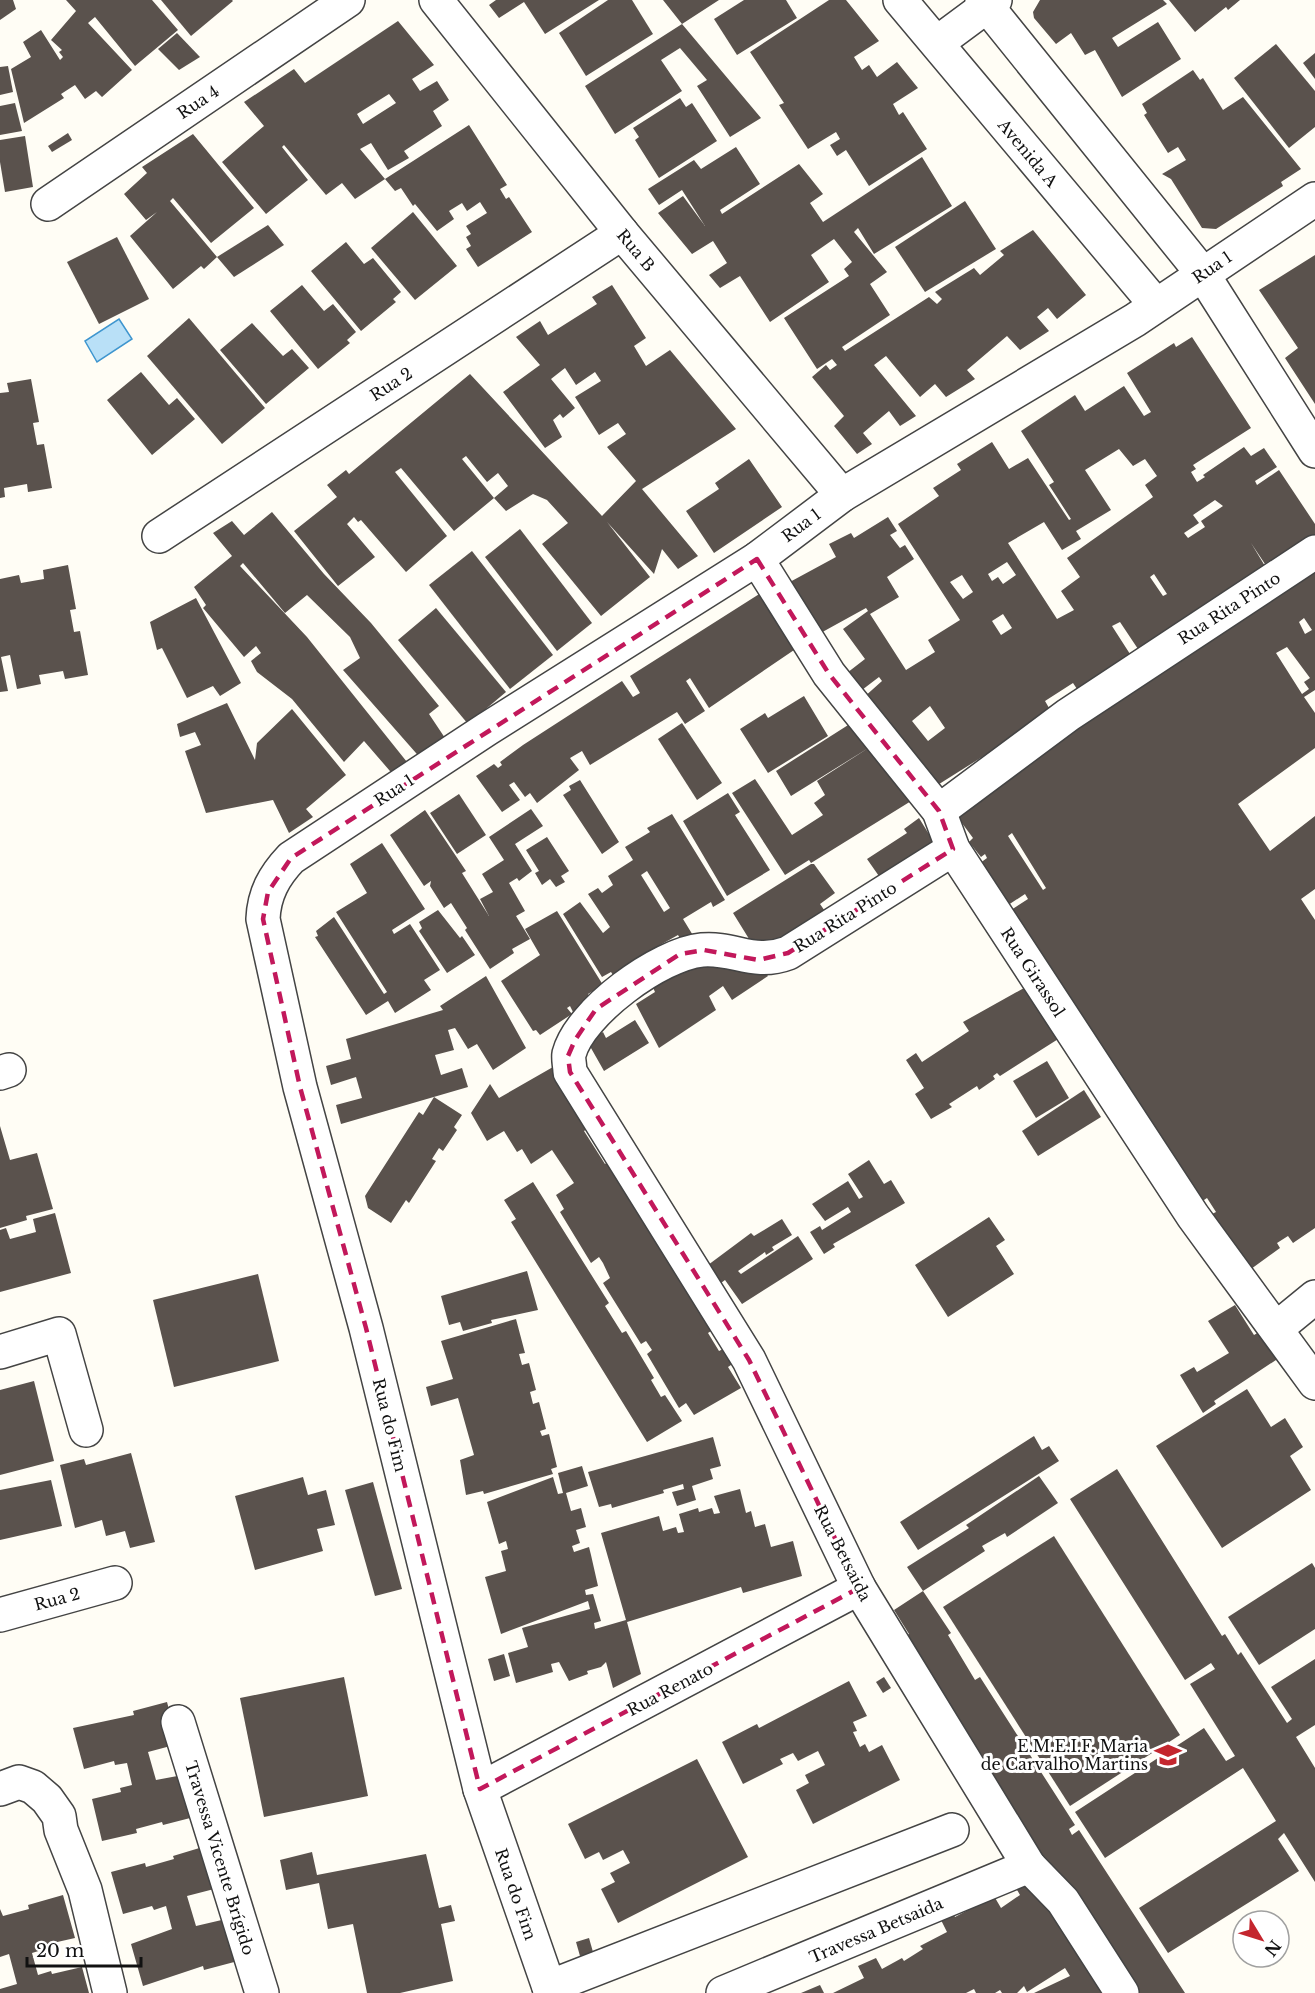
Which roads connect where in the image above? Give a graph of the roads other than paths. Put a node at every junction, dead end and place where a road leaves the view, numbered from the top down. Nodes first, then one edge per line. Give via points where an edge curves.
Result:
1 (348, 0) edge
2 (436, 0) edge
3 (900, 0) edge
4 (988, 2) edge
5 (937, 43) junction
6 (1315, 199) edge
7 (48, 204) dead end
8 (622, 233) junction
9 (1202, 273) junction
10 (1156, 305) junction
11 (1315, 451) edge
12 (842, 495) junction
13 (159, 536) dead end
14 (1315, 552) edge
15 (757, 559) junction
16 (939, 811) junction
17 (953, 849) junction
18 (291, 858) joint
19 (586, 1099) joint
20 (1315, 1297) edge
21 (1277, 1328) junction
22 (0, 1352) edge
23 (1315, 1383) edge
24 (86, 1430) dead end
25 (115, 1584) dead end
26 (859, 1588) junction
27 (0, 1615) edge
28 (178, 1722) dead end
29 (0, 1789) edge
30 (480, 1789) junction
31 (952, 1830) dead end
32 (1029, 1866) junction
33 (550, 1990) edge
34 (110, 1993) edge
35 (262, 1993) edge
36 (723, 1993) edge
37 (1122, 1993) edge

1 - 7 street, Rua 4
2 - 8 street, Rua B
3 - 5 street, Avenida A
4 - 5 street
4 - 9 street
5 - 10 street, Avenida A
6 - 9 street, Rua 1
8 - 12 street, Rua B
8 - 13 street, Rua 2
9 - 10 street, Rua 1
9 - 11 street
10 - 12 street, Rua 1
12 - 15 street, Rua 1
14 - 16 street, Rua Rita Pinto via 1068,715
15 - 16 street, Rua Girassol via 829,675
15 - 18 street, Rua 1
16 - 17 street, Rua Girassol
17 - 19 street, Rua Rita Pinto via 788,953 758,960 704,950 680,954 653,969 596,1009 575,1040 568,1056 570,1072
17 - 21 street, Rua Girassol via 1193,1216
18 - 30 street, Rua do Fim via 277,874 263,905 263,919 300,1087 366,1328
19 - 26 street, Rua Betsaida via 749,1360
20 - 21 street
21 - 23 street, Rua Girassol
22 - 24 street via 59,1335
25 - 27 street, Rua 2
26 - 30 street, Rua Renato
26 - 32 street, Rua Betsaida
28 - 35 street, Travessa Vicente Brígido
29 - 34 street via 19,1782 33,1787 58,1816 85,1890
30 - 33 street, Rua do Fim
31 - 33 street
32 - 36 street, Travessa Betsaida
32 - 37 street, Rua Betsaida via 1063,1901

